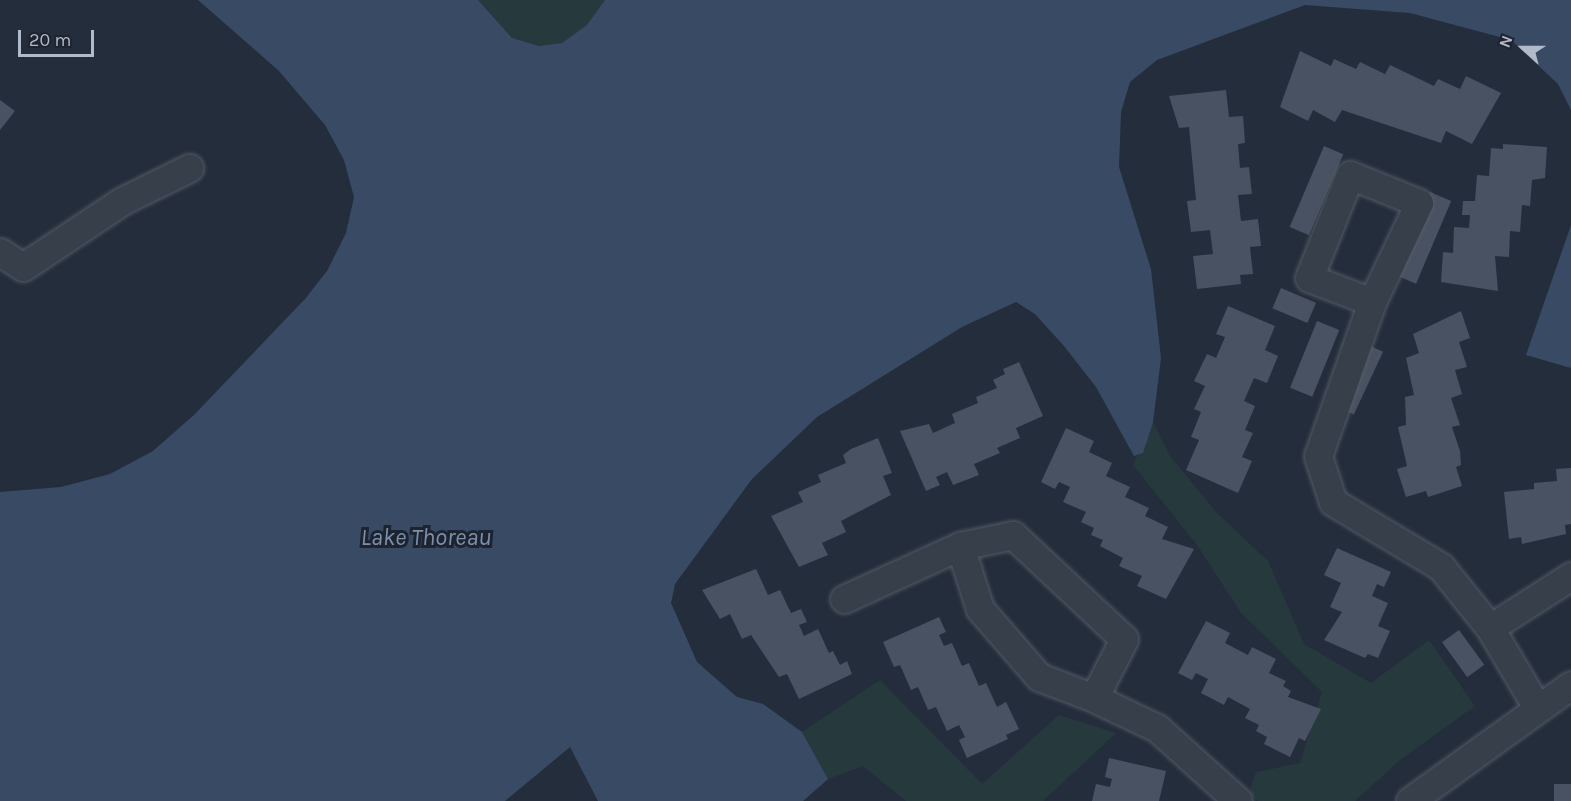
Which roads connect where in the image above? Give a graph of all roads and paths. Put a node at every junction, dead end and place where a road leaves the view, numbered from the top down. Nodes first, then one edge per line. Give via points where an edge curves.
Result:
1 (189, 168) dead end
2 (0, 252) edge
3 (1372, 302) junction
4 (960, 546) junction
5 (1571, 576) edge
6 (844, 599) dead end
7 (1490, 628) junction
8 (1571, 685) edge
9 (1094, 698) junction
10 (1537, 707) junction
11 (1231, 798) edge
12 (1410, 801) edge

1 - 2 street via 122,201 23,267
3 - 3 street via 1309,278 1350,174 1419,203
3 - 7 street via 1318,456 1333,502 1441,567
4 - 6 street
4 - 9 street via 980,609 1039,676
4 - 9 street via 1013,535 1124,639
5 - 7 street
7 - 10 street
8 - 10 street
9 - 11 street via 1157,728
10 - 12 street

